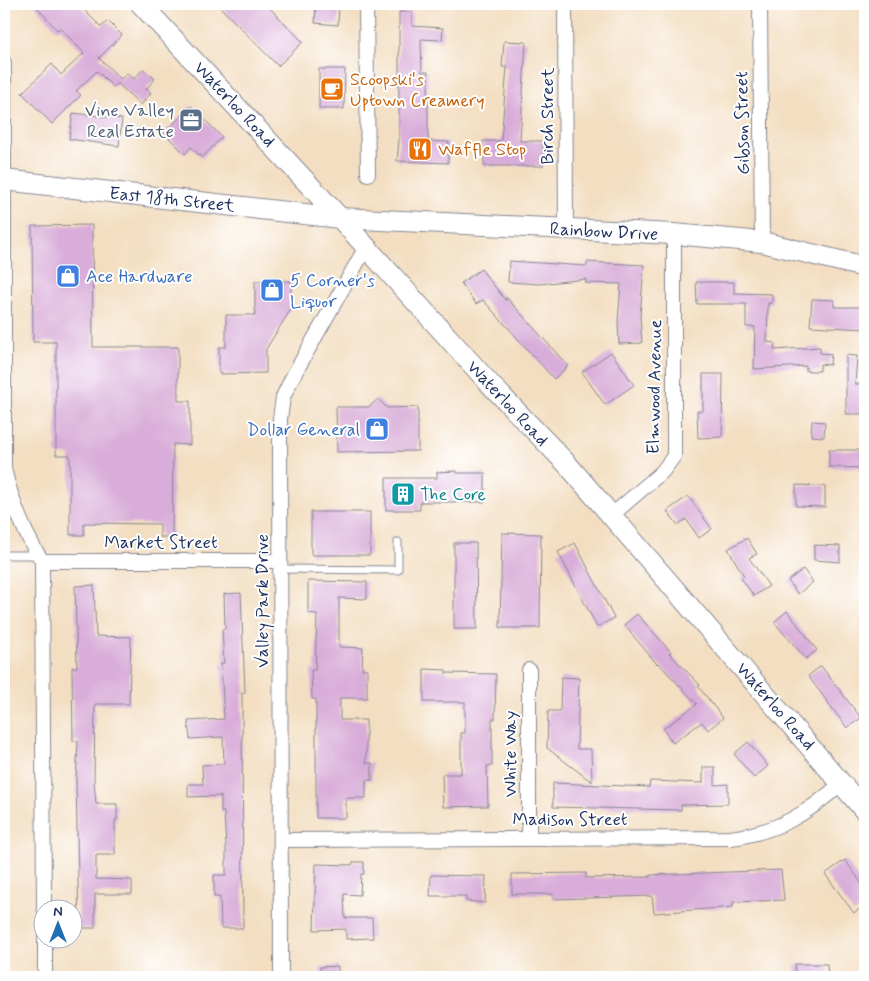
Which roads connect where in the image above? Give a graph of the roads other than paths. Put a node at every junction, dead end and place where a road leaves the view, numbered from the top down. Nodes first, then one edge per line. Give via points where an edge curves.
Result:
1 (141, 4) edge
2 (366, 4) edge
3 (565, 4) edge
4 (760, 4) edge
5 (4, 63) edge
6 (368, 174) dead end
7 (4, 180) edge
8 (340, 218) junction
9 (566, 229) junction
10 (674, 234) junction
11 (762, 242) junction
12 (4, 244) edge
13 (366, 247) junction
14 (865, 267) edge
15 (4, 467) edge
16 (612, 516) junction
17 (398, 542) dead end
18 (4, 555) edge
19 (40, 558) junction
20 (280, 565) junction
21 (528, 670) dead end
22 (842, 782) junction
23 (865, 811) edge
24 (529, 838) junction
25 (281, 840) junction
26 (44, 898) edge
27 (45, 948) edge
28 (45, 977) edge
29 (282, 977) edge

1 - 8 main road, Waterloo Road
2 - 6 street
3 - 9 street, Birch Street
4 - 11 street, Gibson Street
5 - 7 street
7 - 8 main road, East 18th Street
7 - 12 street
8 - 9 main road, Rainbow Drive
8 - 13 main road, Waterloo Road
9 - 10 main road, Rainbow Drive
10 - 11 main road, Rainbow Drive
10 - 16 street, Elmwood Avenue via 674,456 662,472
11 - 14 main road, Rainbow Drive
12 - 15 street
13 - 16 main road, Waterloo Road
13 - 20 street, Valley Park Drive via 283,397 280,419
15 - 19 street via 12,500
16 - 22 main road, Waterloo Road
17 - 20 lane via 398,570
18 - 19 lane
19 - 20 street, Market Street
19 - 26 street
20 - 25 street, Valley Park Drive
21 - 24 street, White Way
22 - 23 main road, Waterloo Road
22 - 24 street, Madison Street via 808,812 771,830 751,835 731,838
24 - 25 street, Madison Street
25 - 29 street, Valley Park Drive
27 - 28 street

